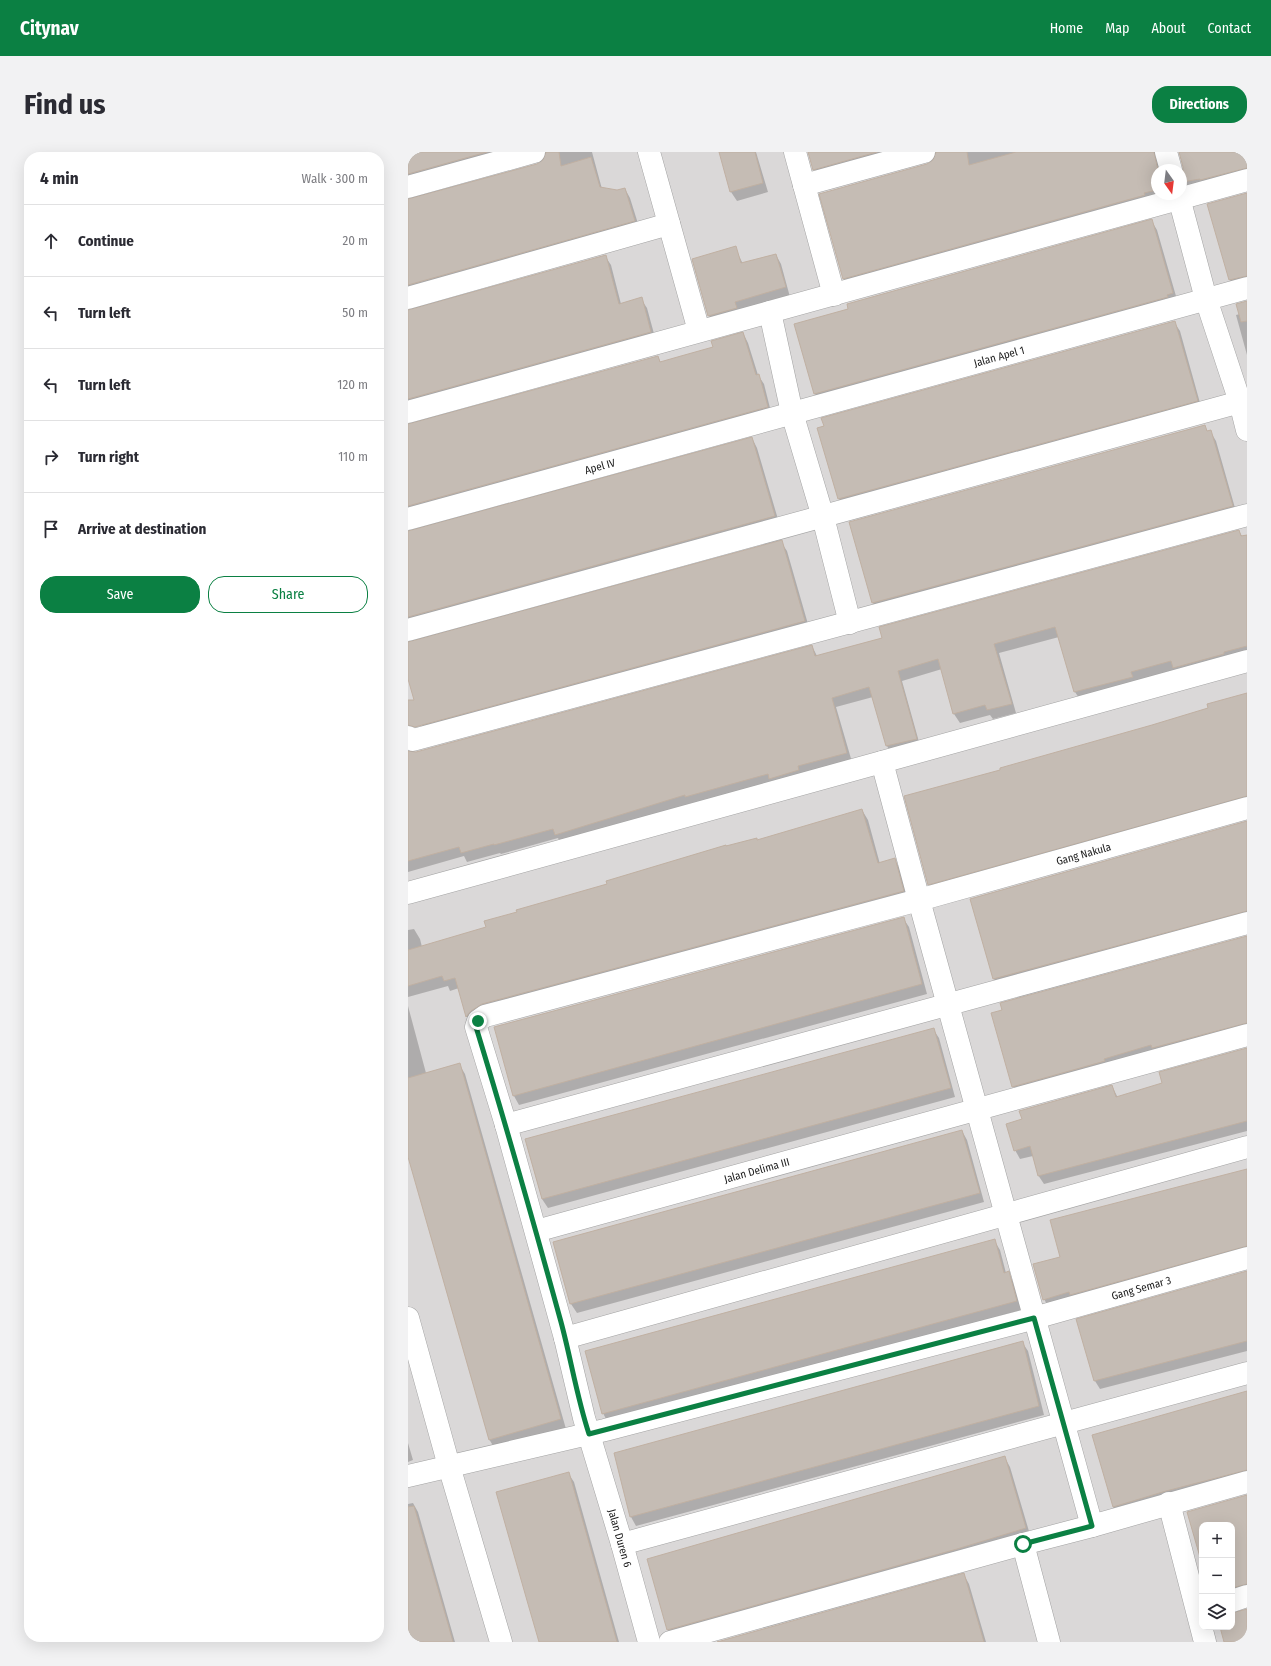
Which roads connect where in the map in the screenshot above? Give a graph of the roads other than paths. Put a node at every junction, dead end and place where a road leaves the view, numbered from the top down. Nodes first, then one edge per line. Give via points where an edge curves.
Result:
1 (534, 152) edge
2 (649, 152) edge
3 (795, 152) edge
4 (924, 152) edge
5 (1166, 152) edge
6 (1169, 164) edge
7 (1247, 180) edge
8 (804, 185) junction
9 (408, 187) edge
10 (1187, 194) edge
11 (1164, 200) edge
12 (1179, 200) edge
13 (669, 224) junction
14 (1247, 288) edge
15 (834, 295) junction
16 (408, 298) edge
17 (1206, 299) junction
18 (770, 312) junction
19 (699, 331) junction
20 (1244, 401) edge
21 (408, 412) edge
22 (792, 413) junction
23 (1247, 430) edge
24 (1247, 515) edge
25 (823, 516) junction
26 (408, 519) edge
27 (850, 623) junction
28 (408, 630) edge
29 (1247, 661) edge
30 (408, 737) edge
31 (882, 762) junction
32 (1247, 808) edge
33 (408, 893) edge
34 (919, 900) junction
35 (1247, 923) edge
36 (948, 1005) junction
37 (1247, 1035) edge
38 (977, 1110) junction
39 (506, 1125) junction
40 (1247, 1147) edge
41 (1006, 1215) junction
42 (536, 1231) junction
43 (1247, 1258) edge
44 (408, 1318) edge
45 (1034, 1318) junction
46 (565, 1338) junction
47 (1247, 1373) edge
48 (1064, 1424) junction
49 (589, 1434) junction
50 (448, 1466) junction
51 (408, 1476) edge
52 (1247, 1482) edge
53 (1169, 1503) junction
54 (1092, 1526) junction
55 (622, 1544) junction
56 (1023, 1544) junction
57 (1247, 1596) edge
58 (1235, 1600) edge
59 (1199, 1608) edge
60 (1203, 1630) edge
61 (501, 1642) edge
62 (650, 1642) edge
63 (670, 1642) edge
64 (1049, 1642) edge
65 (1205, 1642) edge

1 - 9 street
2 - 13 street
3 - 8 street
4 - 8 street
5 - 6 street
7 - 10 street
8 - 15 street
11 - 15 street
12 - 17 street
13 - 16 street
13 - 19 street
14 - 17 street, Jalan Apel 1
15 - 18 street
17 - 20 street
17 - 22 street, Jalan Apel 1
18 - 19 street
18 - 22 street
19 - 21 street
20 - 23 street
20 - 25 street
22 - 25 street
22 - 26 street, Apel IV
24 - 27 street
25 - 27 street
25 - 28 street
27 - 30 street via 413,740
29 - 31 street
31 - 33 street
31 - 34 street
32 - 34 street, Gang Nakula
34 - 36 street
34 - 39 street, Gang Nakula via 485,1016 478,1021 476,1027
35 - 36 street
36 - 38 street
36 - 39 street
37 - 38 street, Jalan Delima III
38 - 41 street
38 - 42 street, Jalan Delima III
39 - 42 street, Jalan Duren 6
40 - 41 street
41 - 45 street
41 - 46 street
42 - 46 street, Jalan Duren 6
43 - 45 street, Gang Semar 3
44 - 50 street
45 - 48 street
45 - 49 street, Gang Semar 3
46 - 49 street, Jalan Duren 6
47 - 48 street
48 - 54 street
48 - 55 street
49 - 50 street, Gang Semar 3
49 - 55 street, Jalan Duren 6
50 - 51 street, Gang Semar 3
50 - 61 street
52 - 53 street
53 - 54 street
53 - 59 street
54 - 56 street
55 - 62 street, Jalan Duren 6
56 - 63 street
56 - 64 street
57 - 58 street
60 - 65 street

